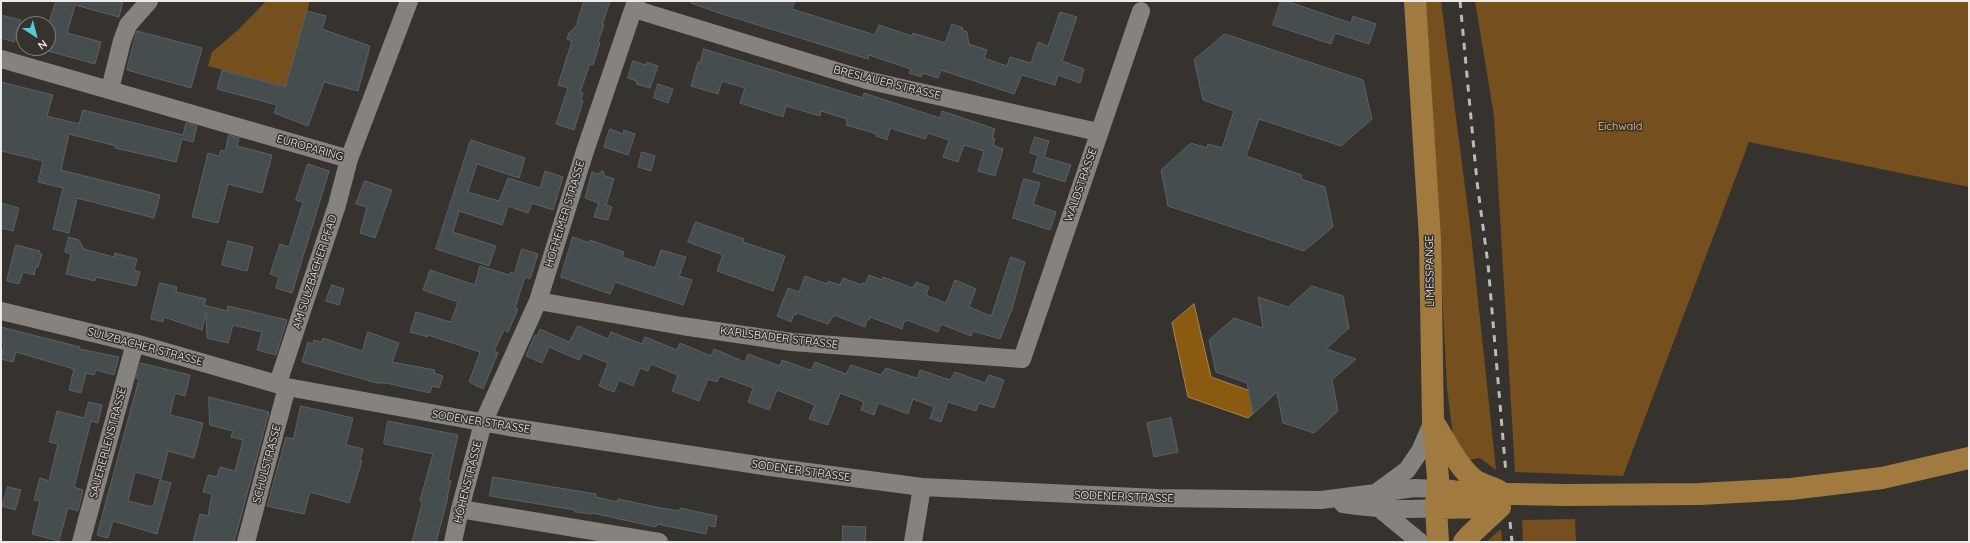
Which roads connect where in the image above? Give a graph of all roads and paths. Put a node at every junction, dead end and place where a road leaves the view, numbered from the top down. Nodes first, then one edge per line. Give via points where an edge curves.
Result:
1 (149, 1) edge
2 (409, 1) edge
3 (1415, 1) edge
4 (635, 5) edge
5 (1141, 12) dead end
6 (1, 59) edge
7 (110, 89) junction
8 (1098, 132) junction
9 (349, 159) junction
10 (538, 301) junction
11 (1, 311) edge
12 (135, 343) junction
13 (1022, 359) joint
14 (282, 385) junction
15 (1433, 421) junction
16 (483, 423) junction
17 (1969, 458) edge
18 (922, 487) junction
19 (1436, 499) junction
20 (1502, 500) junction
21 (1377, 502) junction
22 (460, 509) junction
23 (81, 542) edge
24 (246, 542) edge
25 (453, 542) edge
26 (660, 542) edge
27 (913, 542) edge
28 (1420, 542) edge
29 (1438, 542) edge
30 (1464, 542) edge

1 - 7 street via 128,25
2 - 9 street, EUROPARING
3 - 15 main road, LIMESSPANGE via 1430,239
4 - 8 street, BRESLAUER STRASSE via 866,80
4 - 10 street, HOFHEIMER STRASSE via 585,151
5 - 8 street, WALDSTRASSE
6 - 7 street, EUROPARING
7 - 9 street, EUROPARING
8 - 13 street, WALDSTRASSE
9 - 14 street, AM SULZBACHER PFAD
10 - 13 street, KARLSBADER STRASSE via 792,342
10 - 16 street, HOFHEIMER STRASSE
11 - 12 street, SULZBACHER STRASSE
12 - 14 street, SULZBACHER STRASSE
12 - 23 street, SAUERERLENSTRASSE
14 - 16 street, SODENER STRASSE
14 - 24 street, SCHULSTRASSE
15 - 19 main road, LIMESSPANGE via 1438,478
15 - 20 main road via 1468,474
15 - 21 street via 1420,451 1407,470
16 - 18 street, SODENER STRASSE via 770,467
16 - 22 street, HÖHENSTRASSE
17 - 20 main road via 1882,478 1791,489 1700,494 1565,495
18 - 21 street, SODENER STRASSE via 1151,498
18 - 27 street
19 - 20 main road via 1465,493
19 - 21 street, SODENER STRASSE via 1414,488
19 - 29 main road, LIMESSPANGE
20 - 30 main road
21 - 28 street
22 - 25 street, HÖHENSTRASSE
22 - 26 street

